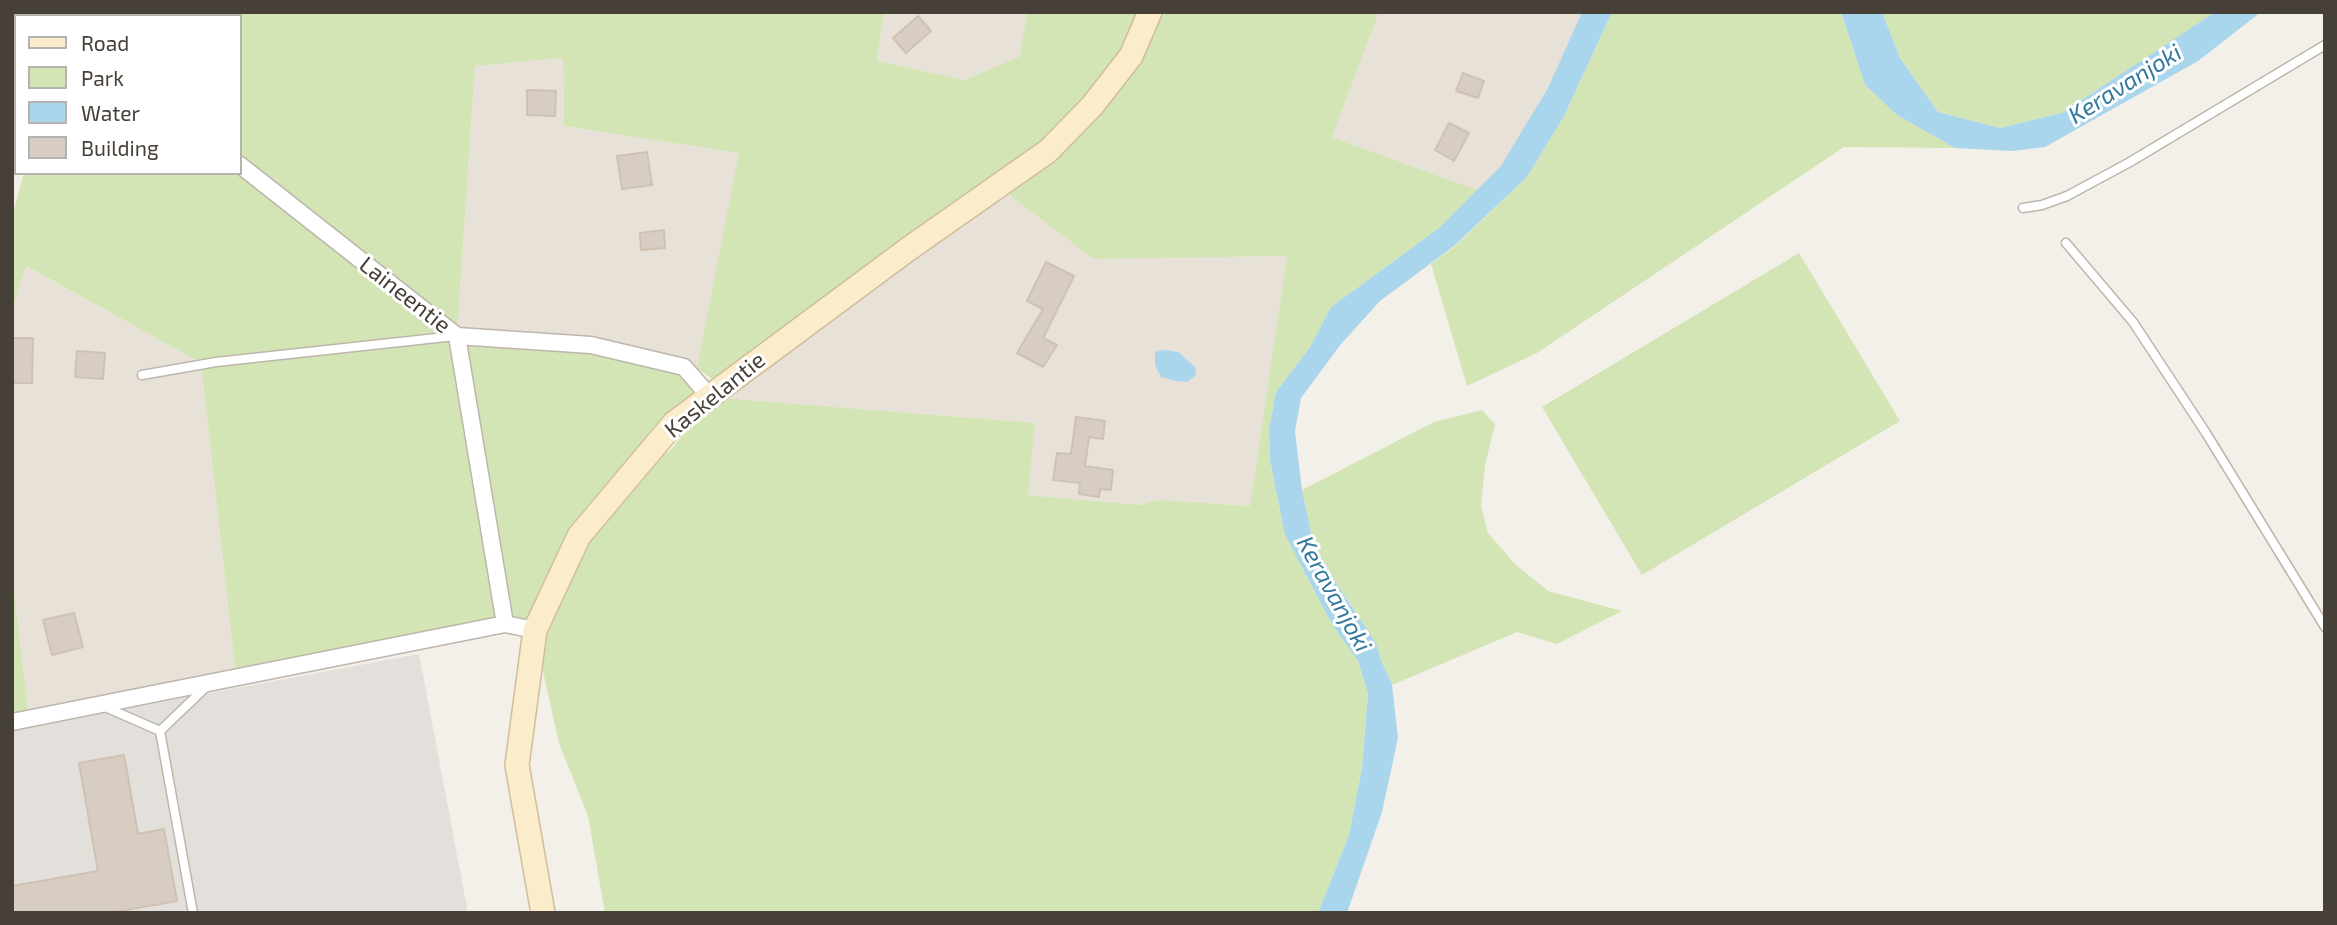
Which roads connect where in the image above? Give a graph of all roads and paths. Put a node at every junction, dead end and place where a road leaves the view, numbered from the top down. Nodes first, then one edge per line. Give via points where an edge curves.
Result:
1 (1150, 12) edge
2 (2325, 45) edge
3 (242, 167) edge
4 (2023, 208) dead end
5 (2066, 243) dead end
6 (457, 336) junction
7 (142, 375) dead end
8 (710, 397) junction
9 (505, 624) junction
10 (2325, 627) edge
11 (535, 630) junction
12 (210, 682) junction
13 (101, 704) junction
14 (12, 722) edge
15 (160, 731) junction
16 (193, 913) edge
17 (543, 913) edge

1 - 8 street, Kaskelantie via 1131,56 1092,106 1048,151
2 - 4 lane via 2130,162 2067,195
3 - 6 street, Laineentie
5 - 10 lane via 2133,322
6 - 7 lane via 216,362
6 - 8 street, Laineentie via 591,345 684,367
6 - 9 street
8 - 11 street, Kaskelantie via 674,424 579,536
9 - 11 street
9 - 12 street
11 - 17 street, Kaskelantie via 517,765
12 - 13 street
12 - 15 lane
13 - 14 street
13 - 15 lane
15 - 16 lane

